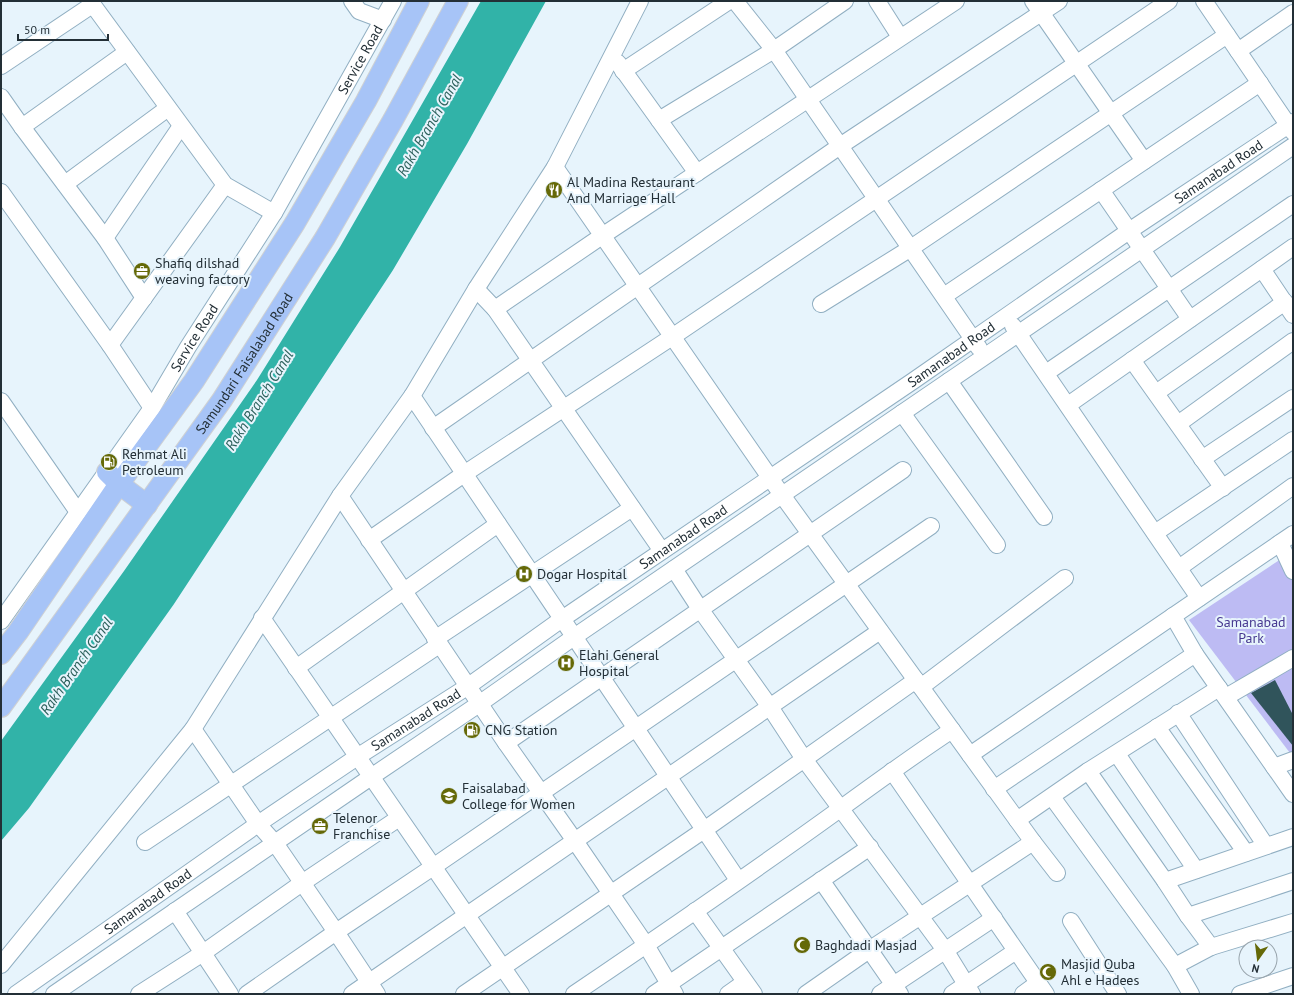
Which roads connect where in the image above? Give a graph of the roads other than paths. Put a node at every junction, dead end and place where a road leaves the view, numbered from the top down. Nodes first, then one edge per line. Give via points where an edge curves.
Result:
1 (352, 1) edge
2 (393, 1) edge
3 (419, 1) edge
4 (458, 1) edge
5 (640, 1) edge
6 (729, 1) edge
7 (734, 1) edge
8 (845, 1) edge
9 (877, 1) edge
10 (956, 1) edge
11 (1059, 1) edge
12 (1169, 1) edge
13 (1204, 1) edge
14 (91, 3) edge
15 (1037, 7) edge
16 (1293, 13) edge
17 (383, 20) junction
18 (1227, 35) junction
19 (900, 37) junction
20 (774, 50) junction
21 (1238, 51) junction
22 (127, 52) junction
23 (612, 56) junction
24 (1076, 64) junction
25 (1, 66) edge
26 (624, 71) junction
27 (1260, 83) junction
28 (1, 97) edge
29 (808, 100) junction
30 (168, 108) junction
31 (1111, 114) junction
32 (659, 120) junction
33 (181, 126) junction
34 (1291, 126) edge
35 (22, 127) junction
36 (840, 146) junction
37 (1293, 146) edge
38 (1144, 161) junction
39 (555, 167) junction
40 (697, 173) junction
41 (65, 184) junction
42 (225, 185) junction
43 (1101, 190) junction
44 (1, 192) edge
45 (877, 199) junction
46 (1293, 204) edge
47 (274, 213) junction
48 (1130, 231) junction
49 (602, 236) junction
50 (105, 238) junction
51 (911, 248) junction
52 (1142, 249) junction
53 (1290, 254) edge
54 (1262, 269) junction
55 (637, 287) junction
56 (476, 289) junction
57 (1169, 289) junction
58 (944, 296) junction
59 (144, 298) junction
60 (821, 304) dead end
61 (1289, 308) edge
62 (495, 309) junction
63 (1006, 316) junction
64 (1190, 319) junction
65 (1019, 333) junction
66 (672, 337) junction
67 (973, 339) junction
68 (1293, 341) edge
69 (110, 345) junction
70 (985, 356) junction
71 (531, 360) junction
72 (1132, 360) junction
73 (1046, 373) junction
74 (949, 381) junction
75 (1156, 394) junction
76 (412, 396) junction
77 (1293, 398) edge
78 (1, 401) edge
79 (1068, 405) junction
80 (152, 408) junction
81 (564, 409) junction
82 (902, 413) junction
83 (1178, 424) junction
84 (433, 428) junction
85 (1293, 440) edge
86 (1202, 459) junction
87 (903, 470) dead end
88 (464, 474) junction
89 (770, 477) junction
90 (113, 478) junction
91 (1293, 486) edge
92 (1222, 488) junction
93 (340, 496) junction
94 (782, 496) junction
95 (147, 505) junction
96 (632, 508) junction
97 (78, 512) junction
98 (1044, 517) dead end
99 (498, 524) junction
100 (931, 526) dead end
101 (1155, 533) junction
102 (810, 534) junction
103 (1293, 534) edge
104 (369, 540) junction
105 (1280, 543) junction
106 (997, 545) dead end
107 (662, 551) junction
108 (1179, 568) junction
109 (674, 569) junction
110 (1293, 571) edge
111 (532, 575) junction
112 (1065, 578) dead end
113 (846, 584) junction
114 (404, 592) junction
115 (1199, 598) junction
116 (700, 609) junction
117 (1173, 616) junction
118 (262, 618) junction
119 (562, 619) junction
120 (1, 621) edge
121 (880, 631) junction
122 (574, 637) junction
123 (437, 642) junction
124 (1, 654) edge
125 (1195, 654) junction
126 (1293, 658) edge
127 (736, 659) junction
128 (296, 668) junction
129 (601, 677) junction
130 (918, 684) junction
131 (467, 687) junction
132 (1222, 692) junction
133 (479, 704) junction
134 (1, 707) edge
135 (770, 707) junction
136 (1178, 713) junction
137 (330, 718) junction
138 (1157, 727) junction
139 (635, 728) junction
140 (193, 729) junction
141 (952, 730) junction
142 (506, 743) junction
143 (1116, 754) junction
144 (970, 755) junction
145 (357, 757) junction
146 (804, 759) junction
147 (1293, 760) edge
148 (1274, 767) junction
149 (892, 771) junction
150 (1088, 771) junction
151 (371, 777) junction
152 (668, 777) junction
153 (231, 785) junction
154 (994, 789) junction
155 (541, 793) junction
156 (1293, 794) edge
157 (1052, 797) junction
158 (841, 808) junction
159 (400, 818) junction
160 (1017, 820) junction
161 (258, 824) junction
162 (704, 830) junction
163 (1293, 837) edge
164 (575, 841) junction
165 (145, 842) dead end
166 (1033, 842) junction
167 (274, 843) junction
168 (1266, 846) junction
169 (870, 847) junction
170 (1246, 853) junction
171 (433, 867) junction
172 (1196, 870) junction
173 (1057, 873) dead end
174 (738, 880) junction
175 (820, 880) junction
176 (1165, 881) junction
177 (1293, 881) edge
178 (302, 883) junction
179 (969, 883) junction
180 (612, 894) junction
181 (175, 911) junction
182 (695, 911) junction
183 (467, 916) junction
184 (921, 916) junction
185 (1188, 916) junction
186 (994, 918) junction
187 (1071, 921) dead end
188 (1293, 922) edge
189 (336, 932) junction
190 (646, 945) junction
191 (1211, 947) junction
192 (721, 948) junction
193 (869, 950) junction
194 (945, 950) junction
195 (1016, 951) junction
196 (203, 953) junction
197 (1, 965) edge
198 (1175, 966) junction
199 (503, 968) junction
200 (1293, 976) edge
201 (374, 988) edge
202 (749, 988) edge
203 (672, 989) edge
204 (823, 989) edge
205 (897, 989) edge
206 (1042, 989) edge
207 (969, 990) edge
208 (16, 994) edge
209 (54, 994) edge
210 (139, 994) edge
211 (230, 994) edge
212 (247, 994) edge
213 (352, 994) edge
214 (464, 994) edge
215 (521, 994) edge
216 (574, 994) edge
217 (654, 994) edge
218 (728, 994) edge
219 (806, 994) edge
220 (880, 994) edge
221 (952, 994) edge
222 (1023, 994) edge
223 (1118, 994) edge
224 (1191, 994) edge
225 (1240, 994) edge

1 - 17 street via 359,11
2 - 17 street, Service Road
3 - 90 main road via 366,101 295,223 194,380
4 - 95 main road, Samundari Faisalabad Road via 325,238 222,400
5 - 23 street
6 - 26 street
7 - 20 street
8 - 20 street
9 - 19 street
10 - 19 street
11 - 15 street
12 - 24 street
13 - 18 street
14 - 22 street
14 - 25 street
15 - 24 street
15 - 36 street
16 - 21 street
17 - 47 street, Service Road
18 - 21 street
18 - 31 street
19 - 29 street
20 - 29 street
20 - 32 street
21 - 27 street
22 - 30 street
22 - 35 street
23 - 26 street
23 - 39 street
24 - 31 street
24 - 45 street
26 - 32 street
27 - 34 street
27 - 38 street
28 - 35 street
29 - 36 street
29 - 40 street
30 - 33 street
30 - 41 street
31 - 38 street
31 - 51 street
32 - 40 street
33 - 42 street
33 - 50 street
34 - 48 street, Samanabad Road
35 - 41 street
36 - 45 street
36 - 55 street
37 - 52 street, Samanabad Road
38 - 43 street
39 - 49 street
39 - 56 street
40 - 49 street
41 - 50 street
42 - 47 street
42 - 59 street
43 - 48 street
43 - 58 street
44 - 69 street
45 - 51 street
45 - 66 street
46 - 57 street
47 - 80 street, Service Road
48 - 52 street
48 - 63 street, Samanabad Road
49 - 55 street
49 - 62 street
50 - 59 street
51 - 58 street
51 - 60 street
52 - 57 street
52 - 65 street, Samanabad Road
53 - 54 street
54 - 61 street
54 - 64 street
55 - 66 street
55 - 71 street
56 - 62 street
56 - 76 street
57 - 64 street
57 - 73 street
58 - 67 street
59 - 69 street
61 - 75 street
62 - 71 street
63 - 65 street
63 - 67 street, Samanabad Road
64 - 72 street
65 - 70 street, Samanabad Road
65 - 73 street
66 - 81 street
66 - 89 street
67 - 70 street
67 - 89 street, Samanabad Road
68 - 83 street
69 - 80 street
70 - 74 street, Samanabad Road
71 - 81 street
71 - 84 street
72 - 75 street
72 - 79 street
73 - 79 street
74 - 82 street, Samanabad Road
74 - 98 street
75 - 83 street
76 - 84 street
76 - 93 street
77 - 86 street
78 - 97 street
79 - 101 street
80 - 90 street, Service Road
81 - 88 street
81 - 96 street
82 - 94 street, Samanabad Road
82 - 106 street
83 - 86 street
84 - 88 street
85 - 92 street
86 - 92 street
87 - 102 street
88 - 99 street
88 - 104 street
89 - 94 street
89 - 107 street, Samanabad Road
90 - 95 main road
90 - 97 street, Service Road
90 - 124 main road via 18,632
91 - 108 street
92 - 101 street
93 - 104 street
93 - 118 street
94 - 102 street
94 - 109 street, Samanabad Road
95 - 134 main road, Samundari Faisalabad Road
96 - 107 street
96 - 111 street
97 - 120 street, Service Road
99 - 111 street
99 - 114 street
100 - 113 street
101 - 108 street
102 - 113 street
102 - 116 street
103 - 105 street
104 - 114 street
105 - 110 street
105 - 115 street
107 - 119 street, Samanabad Road
108 - 115 street
109 - 116 street
109 - 122 street, Samanabad Road
111 - 119 street
111 - 123 street
112 - 130 street
113 - 121 street
113 - 127 street
114 - 123 street
114 - 128 street
115 - 117 street
116 - 127 street
116 - 129 street
117 - 125 street
117 - 144 street
118 - 128 street
118 - 140 street
119 - 122 street
119 - 131 street, Samanabad Road
121 - 130 street
121 - 135 street
122 - 129 street
122 - 133 street, Samanabad Road
123 - 131 street
123 - 137 street
125 - 132 street
125 - 154 street
126 - 132 street
127 - 135 street
127 - 139 street
128 - 137 street
129 - 139 street
129 - 142 street
130 - 141 street
130 - 146 street
131 - 133 street
131 - 145 street, Samanabad Road
132 - 136 street
132 - 148 street
133 - 142 street
133 - 151 street, Samanabad Road
135 - 146 street
135 - 152 street
136 - 138 street
136 - 168 street
137 - 145 street
137 - 153 street
138 - 143 street
138 - 170 street
139 - 152 street
139 - 155 street
140 - 153 street
140 - 197 street
141 - 144 street
141 - 149 street
142 - 155 street
143 - 150 street
143 - 172 street
144 - 154 street
145 - 151 street
145 - 161 street, Samanabad Road
146 - 158 street
146 - 162 street
147 - 148 street
148 - 156 street
149 - 158 street
149 - 179 street
150 - 157 street
150 - 176 street
151 - 159 street
151 - 167 street, Samanabad Road
152 - 162 street
152 - 164 street
153 - 161 street
153 - 165 street
154 - 160 street
155 - 164 street
155 - 171 street
157 - 160 street
157 - 198 street
158 - 169 street
158 - 174 street
159 - 171 street
159 - 178 street
160 - 166 street
161 - 167 street
161 - 208 street, Samanabad Road
162 - 174 street
162 - 180 street
163 - 168 street
164 - 180 street
164 - 183 street
166 - 173 street
166 - 179 street
167 - 178 street
167 - 181 street, Samanabad Road
168 - 170 street
169 - 175 street
169 - 184 street
170 - 172 street
171 - 183 street
171 - 189 street
172 - 176 street
174 - 182 street
175 - 192 street
175 - 193 street
176 - 185 street
177 - 185 street
178 - 189 street
178 - 196 street
179 - 184 street
179 - 186 street
180 - 190 street
180 - 199 street
181 - 196 street
181 - 209 street, Samanabad Road
182 - 190 street
182 - 192 street
183 - 199 street
183 - 201 street
184 - 193 street
184 - 194 street
185 - 191 street
186 - 194 street
186 - 195 street
187 - 223 street
188 - 191 street
189 - 201 street
189 - 212 street
190 - 203 street
190 - 216 street
191 - 198 street
192 - 202 street
192 - 203 street
193 - 204 street
193 - 205 street
194 - 205 street
194 - 207 street
195 - 206 street
195 - 207 street
196 - 210 street
196 - 211 street
198 - 224 street
199 - 214 street
199 - 215 street
200 - 225 street
201 - 213 street
202 - 218 street
203 - 217 street
204 - 219 street
205 - 220 street
206 - 222 street
207 - 221 street

